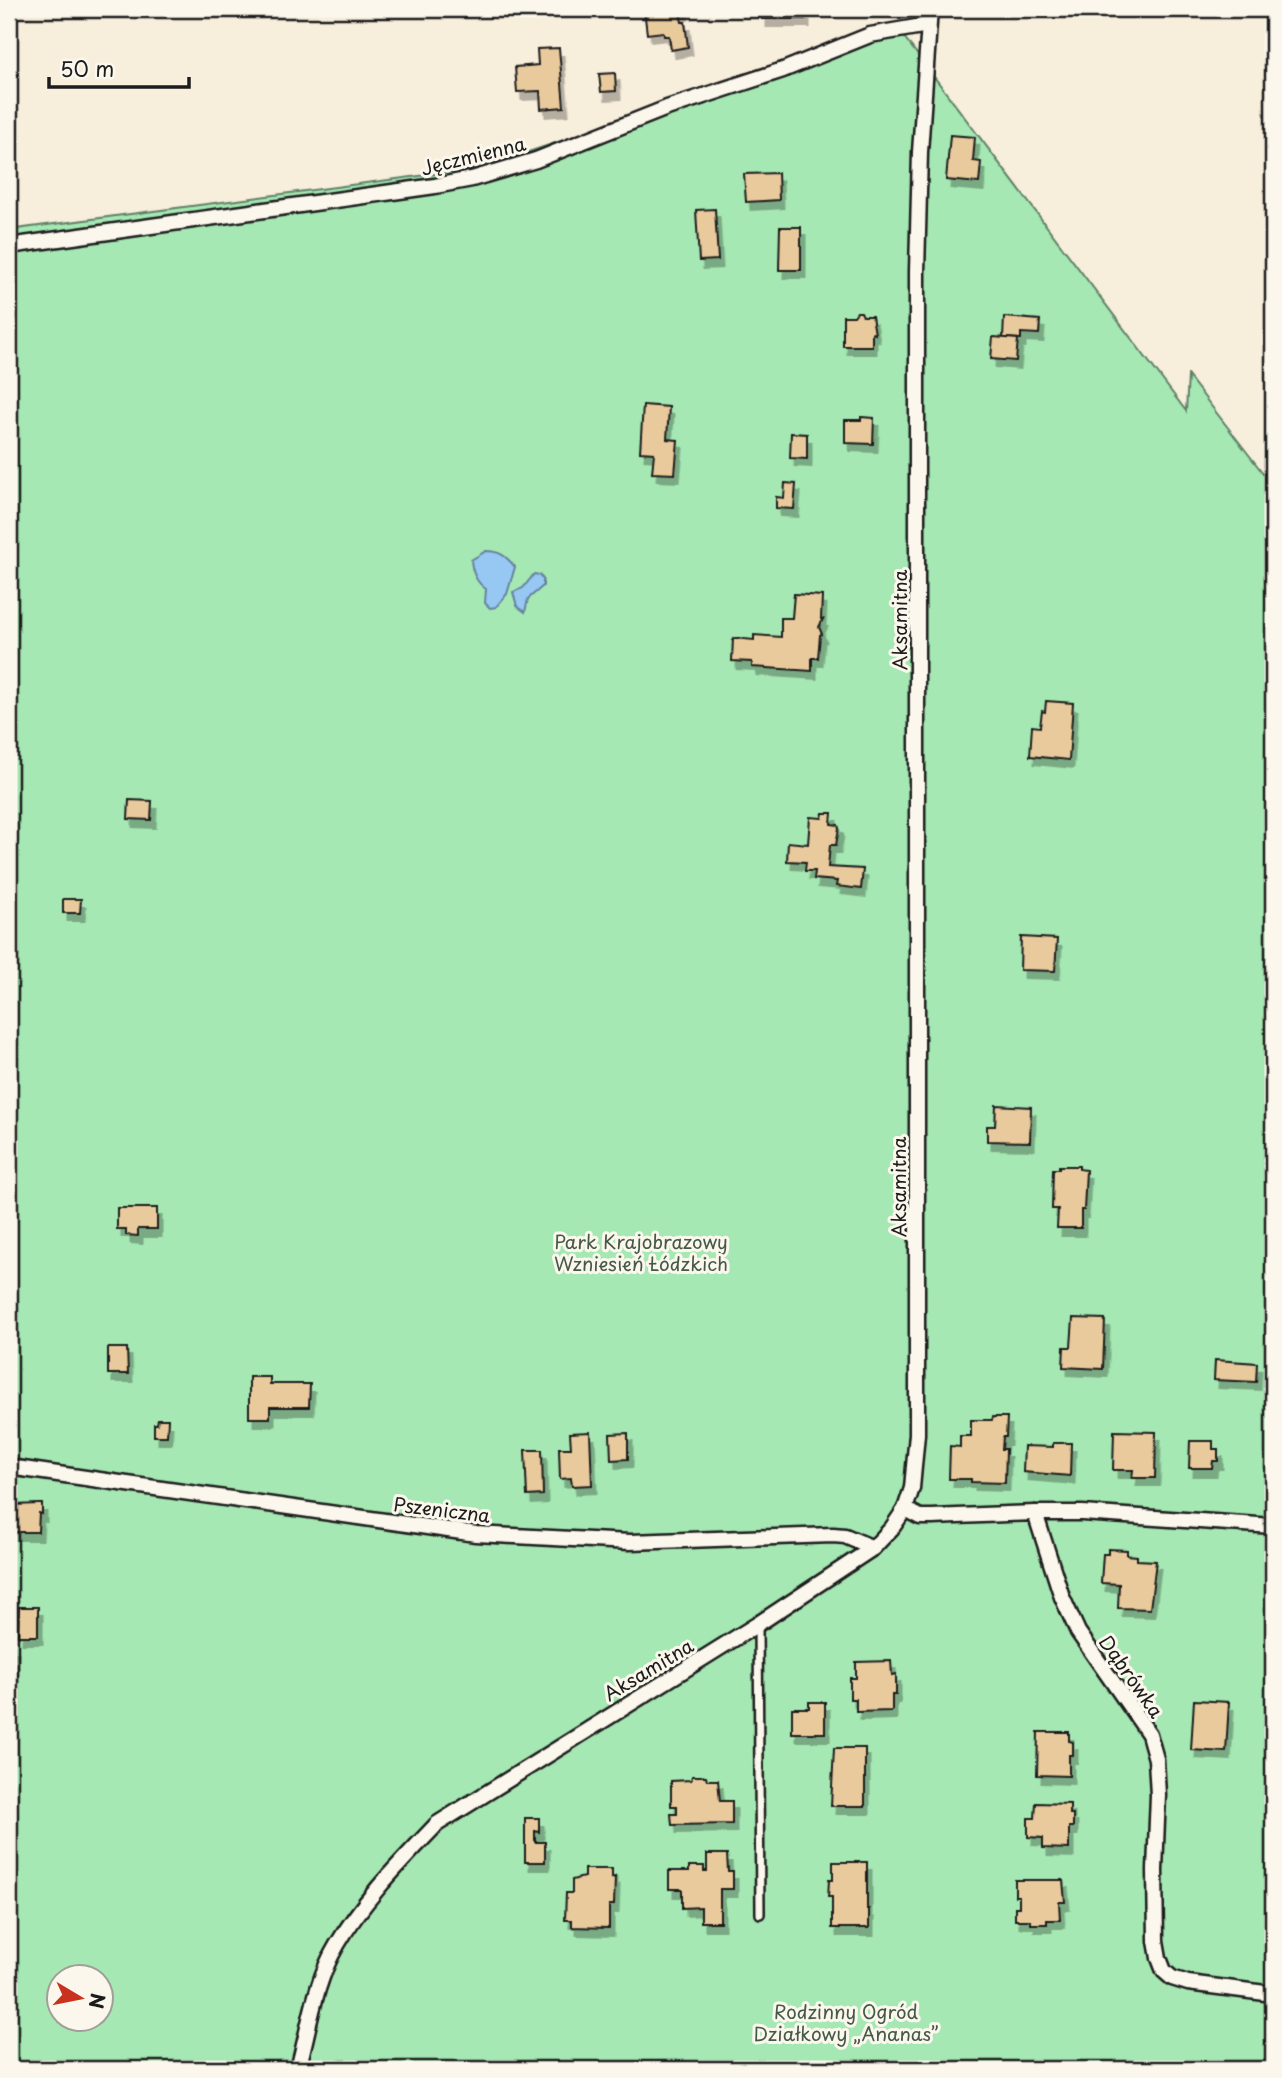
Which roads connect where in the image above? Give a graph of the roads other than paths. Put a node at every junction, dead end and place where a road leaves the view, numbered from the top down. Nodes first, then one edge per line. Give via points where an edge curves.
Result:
1 (930, 9) edge
2 (928, 25) junction
3 (9, 246) edge
4 (9, 1466) edge
5 (905, 1510) junction
6 (1035, 1513) junction
7 (1273, 1526) edge
8 (873, 1548) junction
9 (758, 1624) junction
10 (760, 1914) dead end
11 (1273, 1994) edge
12 (298, 2069) edge

1 - 2 street, Aksamitna
2 - 3 street, Jęczmienna via 870,35 536,160 472,178
2 - 5 street, Aksamitna via 917,272 917,1434
4 - 8 street, Pszeniczna via 476,1534 629,1542 833,1535
5 - 6 street via 920,1517
5 - 8 street, Aksamitna
6 - 7 street
6 - 11 street, Dąbrówka via 1062,1597 1079,1632 1153,1745 1158,1795 1156,1941 1164,1971 1188,1983
8 - 9 street, Aksamitna
9 - 10 lane
9 - 12 street, Aksamitna via 438,1824 360,1910 336,1945

